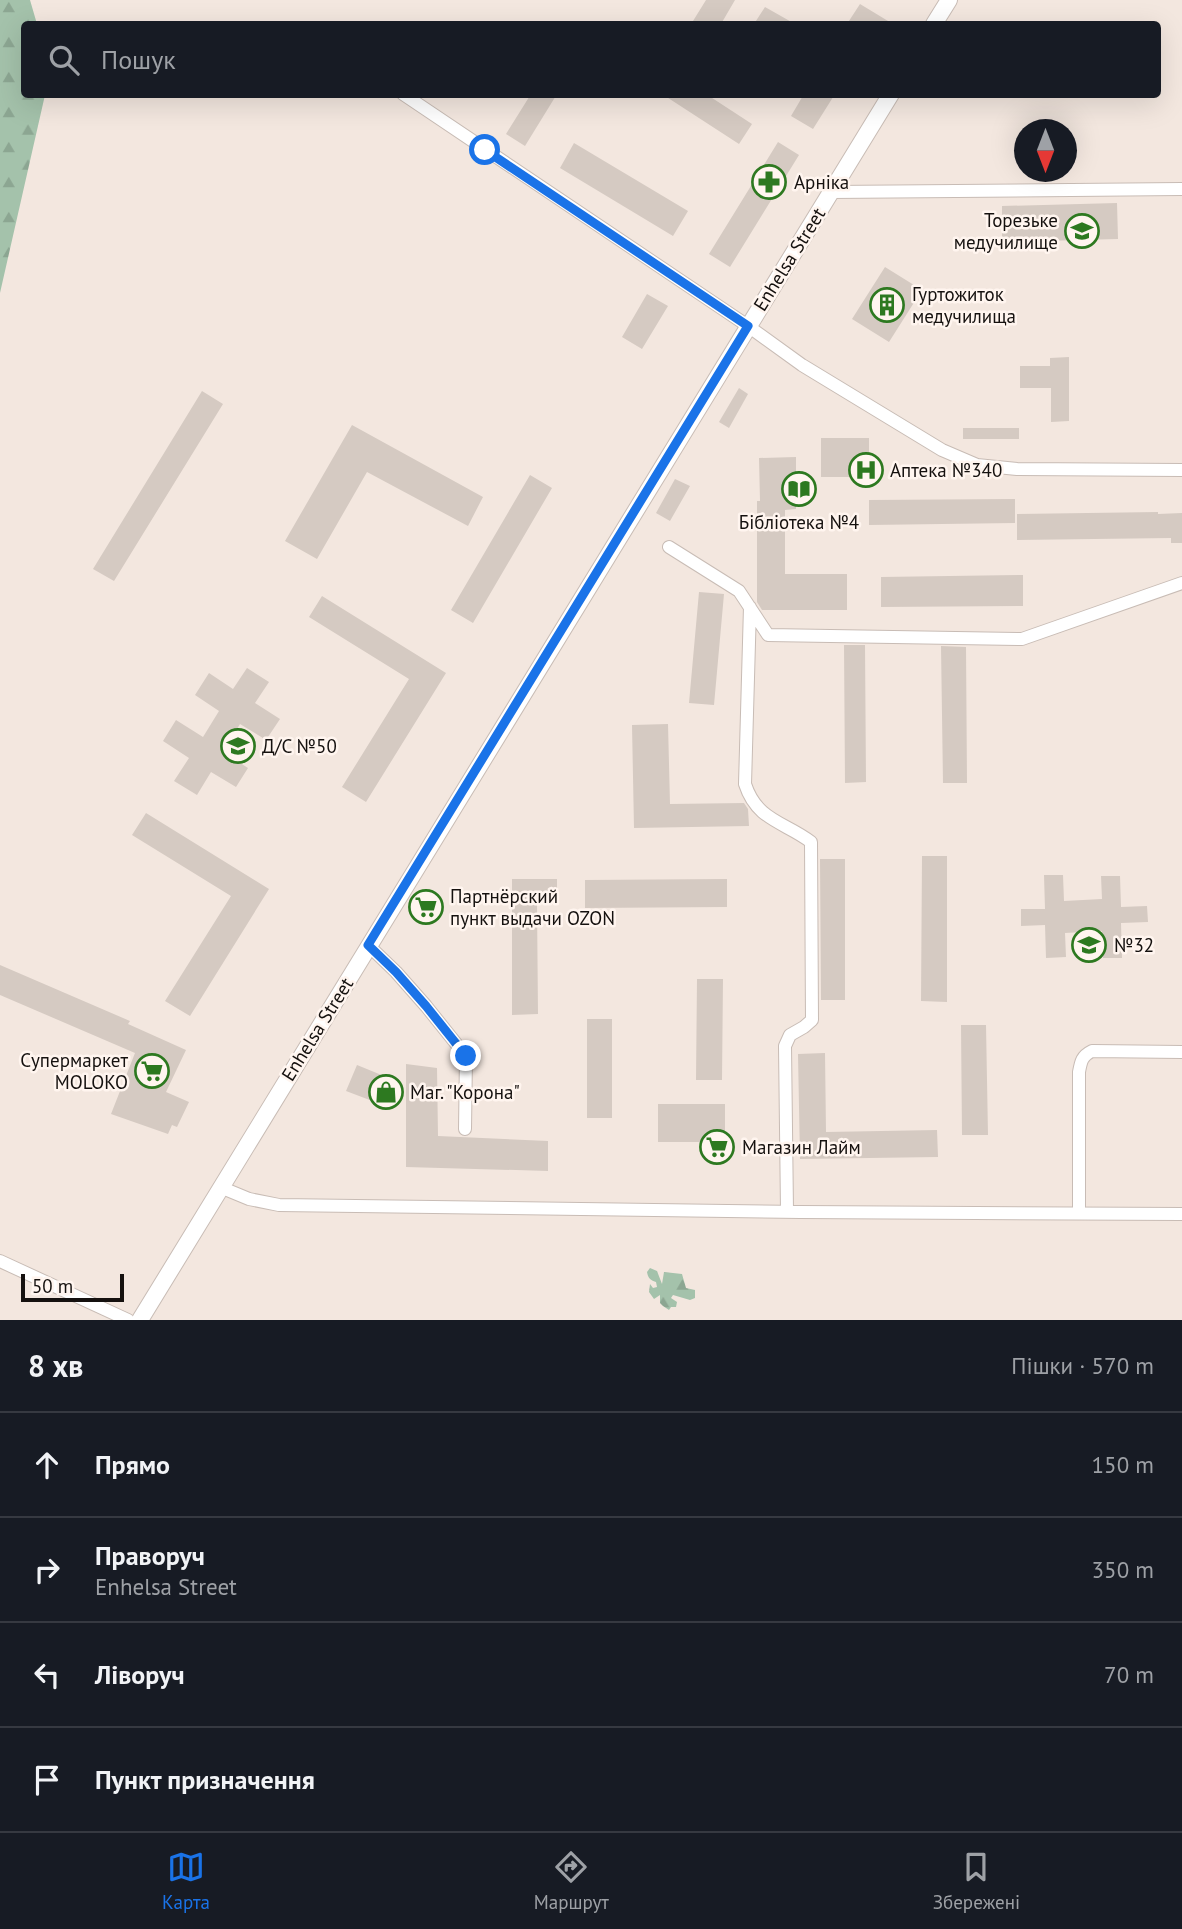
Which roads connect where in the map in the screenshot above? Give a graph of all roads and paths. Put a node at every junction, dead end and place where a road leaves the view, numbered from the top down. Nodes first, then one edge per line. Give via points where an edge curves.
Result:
1 (949, 0) edge
2 (936, 21) edge
3 (408, 98) edge
4 (889, 98) edge
5 (1182, 189) edge
6 (831, 192) junction
7 (748, 326) junction
8 (1182, 470) edge
9 (669, 547) dead end
10 (1182, 583) edge
11 (750, 607) junction
12 (368, 945) junction
13 (1182, 1052) edge
14 (465, 1129) dead end
15 (220, 1187) junction
16 (787, 1212) junction
17 (1079, 1213) junction
18 (1182, 1214) edge
19 (0, 1261) edge
20 (128, 1320) edge
21 (140, 1320) edge

1 - 2 street
3 - 7 street
4 - 6 street, Enhelsa Street
5 - 6 street
6 - 7 street, Enhelsa Street
7 - 8 street via 895,422 977,466
7 - 12 street, Enhelsa Street
9 - 11 street via 739,591
10 - 11 street via 1022,639 768,635
11 - 16 street via 745,784 768,817 811,842 812,1020 790,1035 785,1046
12 - 14 street via 466,1056
12 - 15 street, Enhelsa Street
13 - 17 street via 1092,1051 1081,1060
15 - 16 street via 279,1205
15 - 21 street, Enhelsa Street
16 - 17 street
17 - 18 street
19 - 20 street

